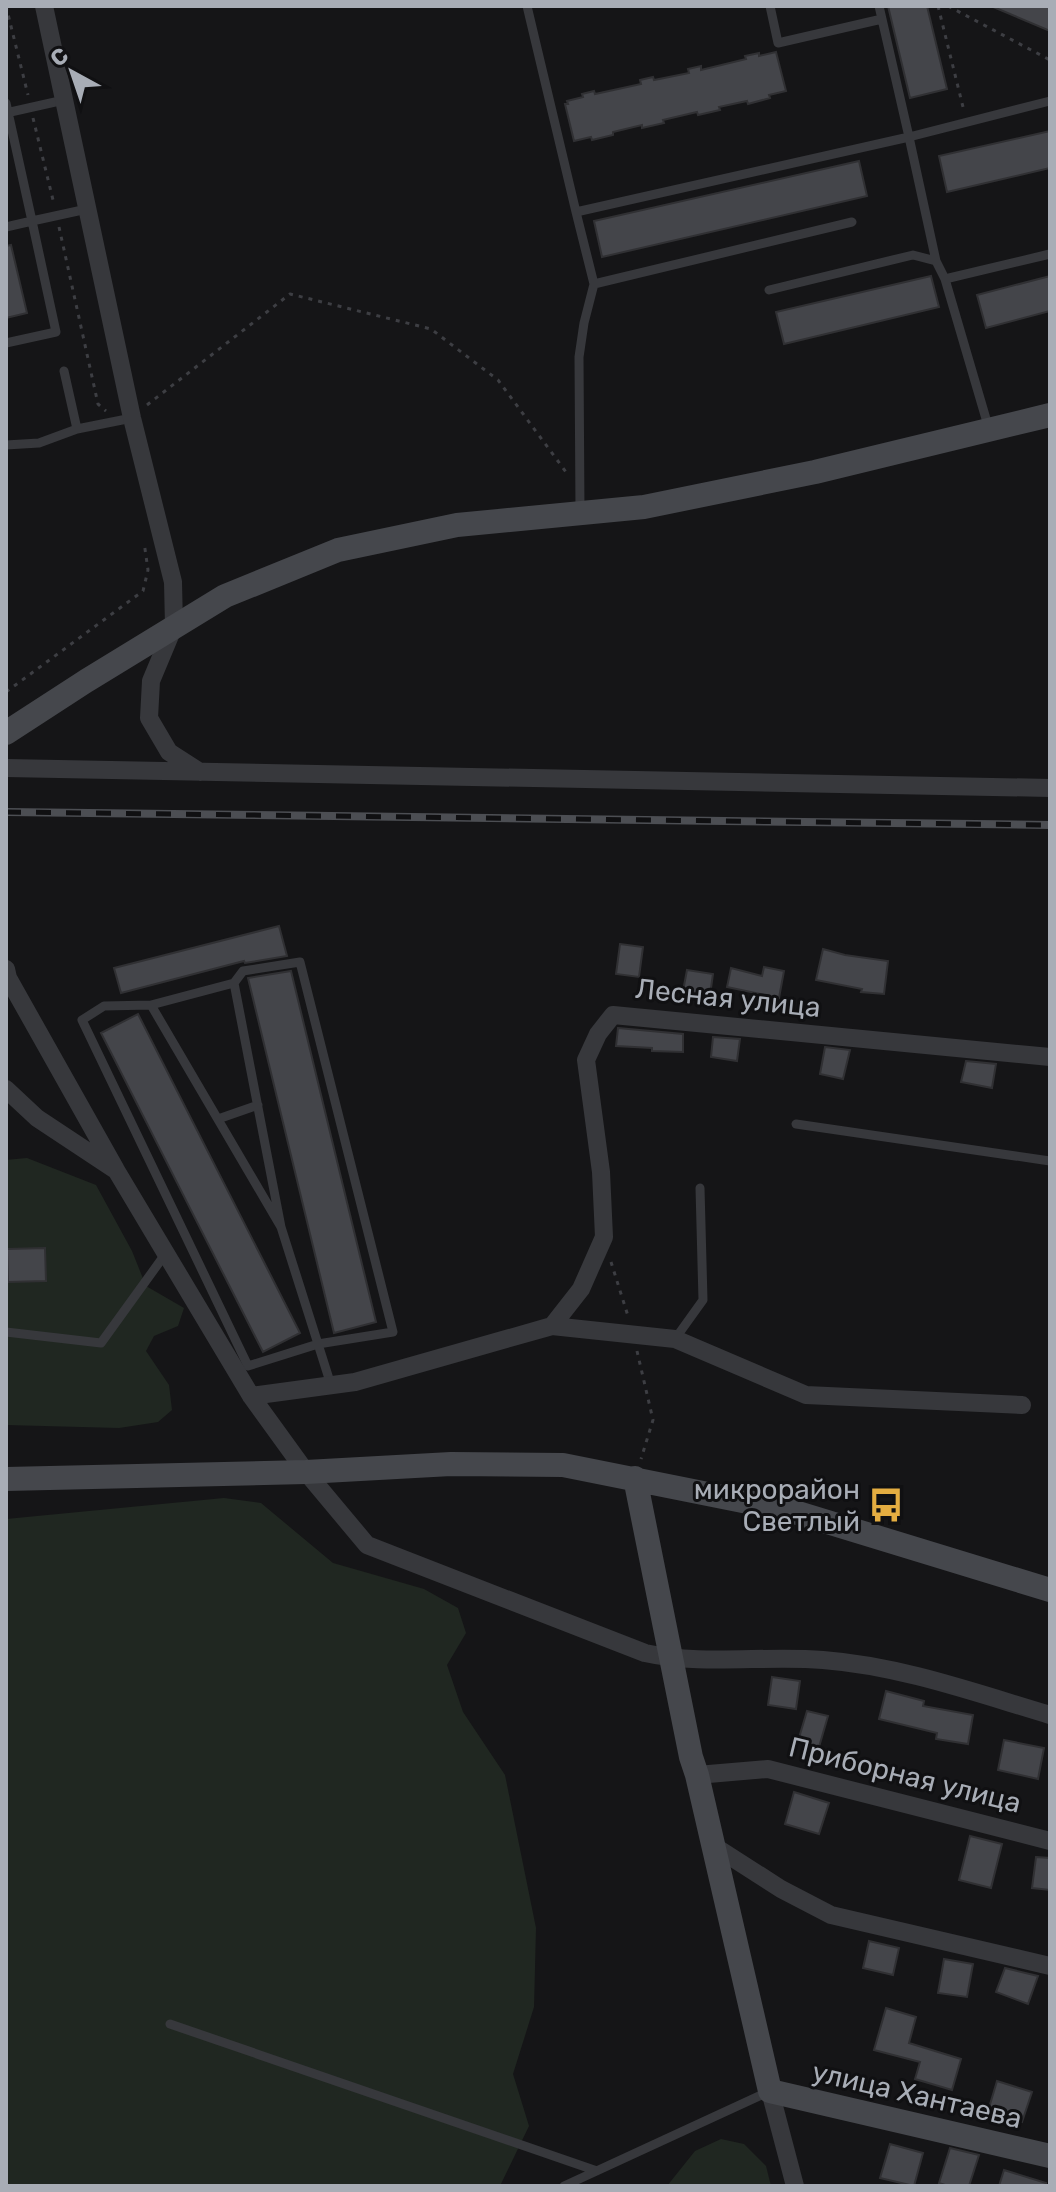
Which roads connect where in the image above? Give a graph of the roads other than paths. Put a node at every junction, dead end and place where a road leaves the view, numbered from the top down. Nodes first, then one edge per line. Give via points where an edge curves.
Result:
1 (44, 6) edge
2 (527, 6) edge
3 (770, 6) edge
4 (879, 6) edge
5 (882, 19) junction
6 (64, 100) junction
7 (1050, 101) edge
8 (7, 109) edge
9 (909, 137) junction
10 (87, 209) junction
11 (576, 212) junction
12 (32, 221) junction
13 (852, 222) dead end
14 (6, 227) edge
15 (1050, 254) edge
16 (936, 261) junction
17 (945, 279) junction
18 (594, 284) junction
19 (769, 290) dead end
20 (6, 343) edge
21 (64, 371) dead end
22 (1050, 415) edge
23 (132, 418) junction
24 (77, 429) junction
25 (989, 429) junction
26 (6, 445) edge
27 (580, 513) junction
28 (174, 626) junction
29 (6, 733) edge
30 (6, 768) edge
31 (200, 772) junction
32 (1050, 788) edge
33 (6, 969) edge
34 (234, 983) junction
35 (151, 1005) junction
36 (1050, 1057) edge
37 (6, 1089) edge
38 (258, 1105) junction
39 (218, 1119) junction
40 (796, 1124) dead end
41 (1050, 1161) edge
42 (116, 1170) junction
43 (700, 1188) dead end
44 (281, 1227) junction
45 (166, 1253) junction
46 (552, 1326) junction
47 (6, 1332) edge
48 (675, 1339) junction
49 (318, 1344) junction
50 (331, 1385) junction
51 (251, 1396) junction
52 (1022, 1405) dead end
53 (306, 1472) junction
54 (635, 1478) junction
55 (6, 1479) edge
56 (1050, 1590) edge
57 (671, 1658) junction
58 (1050, 1715) edge
59 (697, 1775) junction
60 (1050, 1841) edge
61 (714, 1846) junction
62 (1050, 1966) edge
63 (170, 2024) dead end
64 (770, 2091) junction
65 (1050, 2156) edge
66 (597, 2171) junction
67 (564, 2186) edge
68 (795, 2186) edge

1 - 6 street
2 - 11 lane
3 - 5 lane via 778,43
4 - 5 lane
5 - 9 lane
6 - 8 lane
6 - 10 street
7 - 9 lane
8 - 12 lane
9 - 11 lane
9 - 16 lane
10 - 12 lane
10 - 23 street
11 - 18 lane
12 - 14 lane
12 - 20 lane via 56,332
13 - 18 lane
15 - 17 lane
16 - 17 lane
16 - 19 lane via 913,255
17 - 25 lane
18 - 27 lane via 579,357
21 - 24 lane
22 - 25 street
23 - 24 lane
23 - 28 street via 173,582
24 - 26 lane via 39,443
25 - 27 street via 660,504
27 - 28 street via 457,525 338,550 225,596
28 - 29 street
28 - 31 street via 151,681 149,718 169,752
30 - 31 street
31 - 32 street
33 - 42 street
34 - 35 lane
34 - 38 lane
34 - 49 lane via 243,971 300,962 393,1332
35 - 39 lane
35 - 49 lane via 104,1006 82,1020 248,1366
36 - 46 street, Лесная улица via 613,1015 586,1060 604,1237 581,1289
37 - 42 street via 37,1118
38 - 39 lane
38 - 44 lane
39 - 44 lane
40 - 41 lane
42 - 45 street
43 - 48 lane via 703,1300
44 - 49 lane
45 - 47 lane via 101,1343
45 - 51 street
46 - 48 street
46 - 50 street
48 - 52 street via 806,1395
49 - 50 lane
50 - 51 street
51 - 53 street
53 - 54 street via 451,1464 563,1465
53 - 55 street
53 - 57 street via 367,1545 645,1653
54 - 56 street via 788,1510
54 - 57 street
57 - 58 street via 862,1664
57 - 59 street
59 - 60 street, Приборная улица via 768,1769
59 - 61 street
61 - 62 street via 831,1915
61 - 64 street
63 - 66 lane
64 - 65 street, улица Хантаева
64 - 66 lane
64 - 68 street
66 - 67 lane

